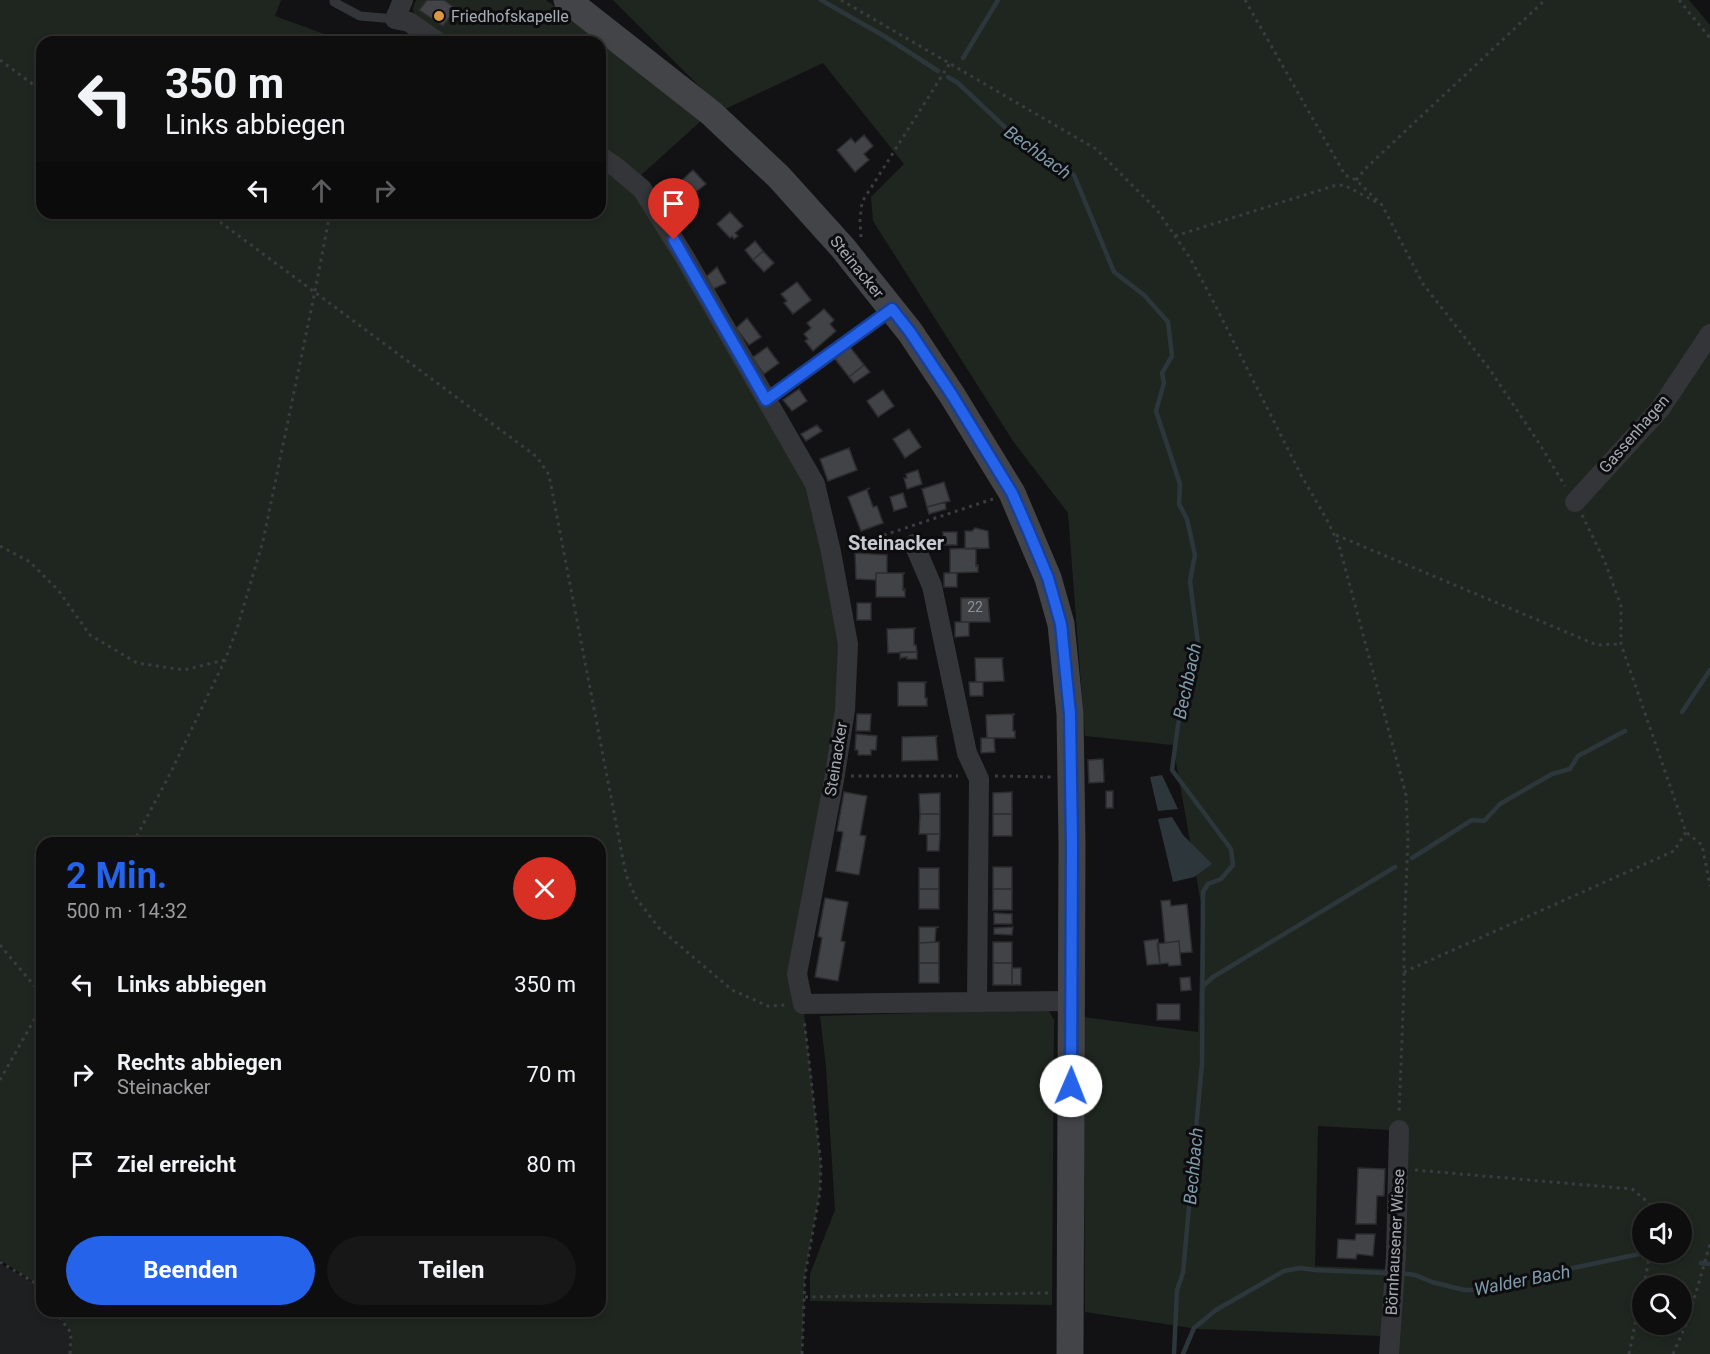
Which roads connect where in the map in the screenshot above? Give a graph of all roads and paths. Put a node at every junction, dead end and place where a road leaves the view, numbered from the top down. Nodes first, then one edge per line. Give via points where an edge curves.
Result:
1 (334, 0) edge
2 (403, 0) edge
3 (567, 0) edge
4 (841, 0) edge
5 (1245, 0) edge
6 (1545, 0) edge
7 (1679, 0) edge
8 (391, 28) junction
9 (393, 36) edge
10 (429, 36) edge
11 (1710, 38) edge
12 (0, 60) edge
13 (950, 63) junction
14 (36, 87) edge
15 (606, 160) edge
16 (1356, 180) junction
17 (1382, 205) junction
18 (216, 219) edge
19 (329, 219) edge
20 (1175, 236) junction
21 (862, 242) dead end
22 (315, 291) junction
23 (892, 309) junction
24 (1710, 333) edge
25 (766, 400) junction
26 (1012, 493) junction
27 (1575, 502) junction
28 (1334, 535) junction
29 (914, 544) dead end
30 (0, 546) edge
31 (831, 552) junction
32 (1621, 644) junction
33 (225, 660) junction
34 (834, 776) junction
35 (978, 776) junction
36 (1071, 777) junction
37 (1686, 832) junction
38 (136, 837) edge
39 (1710, 886) edge
40 (0, 945) edge
41 (1404, 972) junction
42 (36, 988) edge
43 (1071, 1001) junction
44 (977, 1002) junction
45 (803, 1004) junction
46 (36, 1017) edge
47 (0, 1080) edge
48 (1399, 1130) joint
49 (1398, 1169) junction
50 (1649, 1203) edge
51 (1710, 1244) edge
52 (0, 1262) edge
53 (36, 1283) edge
54 (1069, 1293) junction
55 (805, 1297) junction
56 (59, 1317) edge
57 (1633, 1335) edge
58 (70, 1354) edge
59 (802, 1354) edge
60 (1070, 1354) edge
61 (1389, 1354) edge
62 (1629, 1354) edge
63 (1672, 1354) edge

1 - 8 lane
2 - 8 street
3 - 23 main road, Steinacker via 711,113 779,177
4 - 13 path
5 - 16 path via 1345,175
6 - 16 path
7 - 11 path
8 - 9 path
8 - 10 street via 409,22
12 - 14 path
13 - 20 path via 1096,149 1157,210
13 - 21 path via 862,202
15 - 25 street, Steinacker via 642,189
16 - 17 path
17 - 20 path via 1344,185 1333,186
17 - 27 path via 1423,284 1488,367
18 - 22 path
19 - 22 path
20 - 28 path via 1212,299
22 - 33 path via 263,541
22 - 45 path via 537,457 549,475 626,875 636,898 659,928 732,990 768,1006
23 - 25 lane
23 - 26 main road, Steinacker via 952,395
24 - 27 street, Gassenhagen via 1660,409
25 - 31 street, Steinacker via 815,484
26 - 31 path
26 - 36 main road, Steinacker via 1048,578 1061,624 1070,714
27 - 32 path via 1605,562 1621,606
28 - 32 path via 1597,645
28 - 41 path via 1406,795
29 - 35 street via 932,586 967,753
30 - 33 path via 30,562 58,590 90,635 137,663 184,670
31 - 34 street, Steinacker via 848,644 845,710
32 - 37 path
33 - 38 path
34 - 35 path
34 - 45 street, Steinacker via 797,974
35 - 36 path
35 - 44 street
36 - 43 main road, Steinacker
37 - 39 path via 1702,845
37 - 41 path via 1674,851
40 - 42 path
41 - 48 path
43 - 44 street
43 - 54 main road, Steinacker
44 - 45 street
45 - 55 path via 821,1164
46 - 47 path
48 - 49 street, Börnhausener Wiese
49 - 50 path via 1632,1189
49 - 61 street, Börnhausener Wiese
51 - 63 path via 1688,1320
52 - 53 path
54 - 55 path
54 - 60 main road, Steinacker
55 - 59 path
56 - 58 path via 71,1333
57 - 62 path

